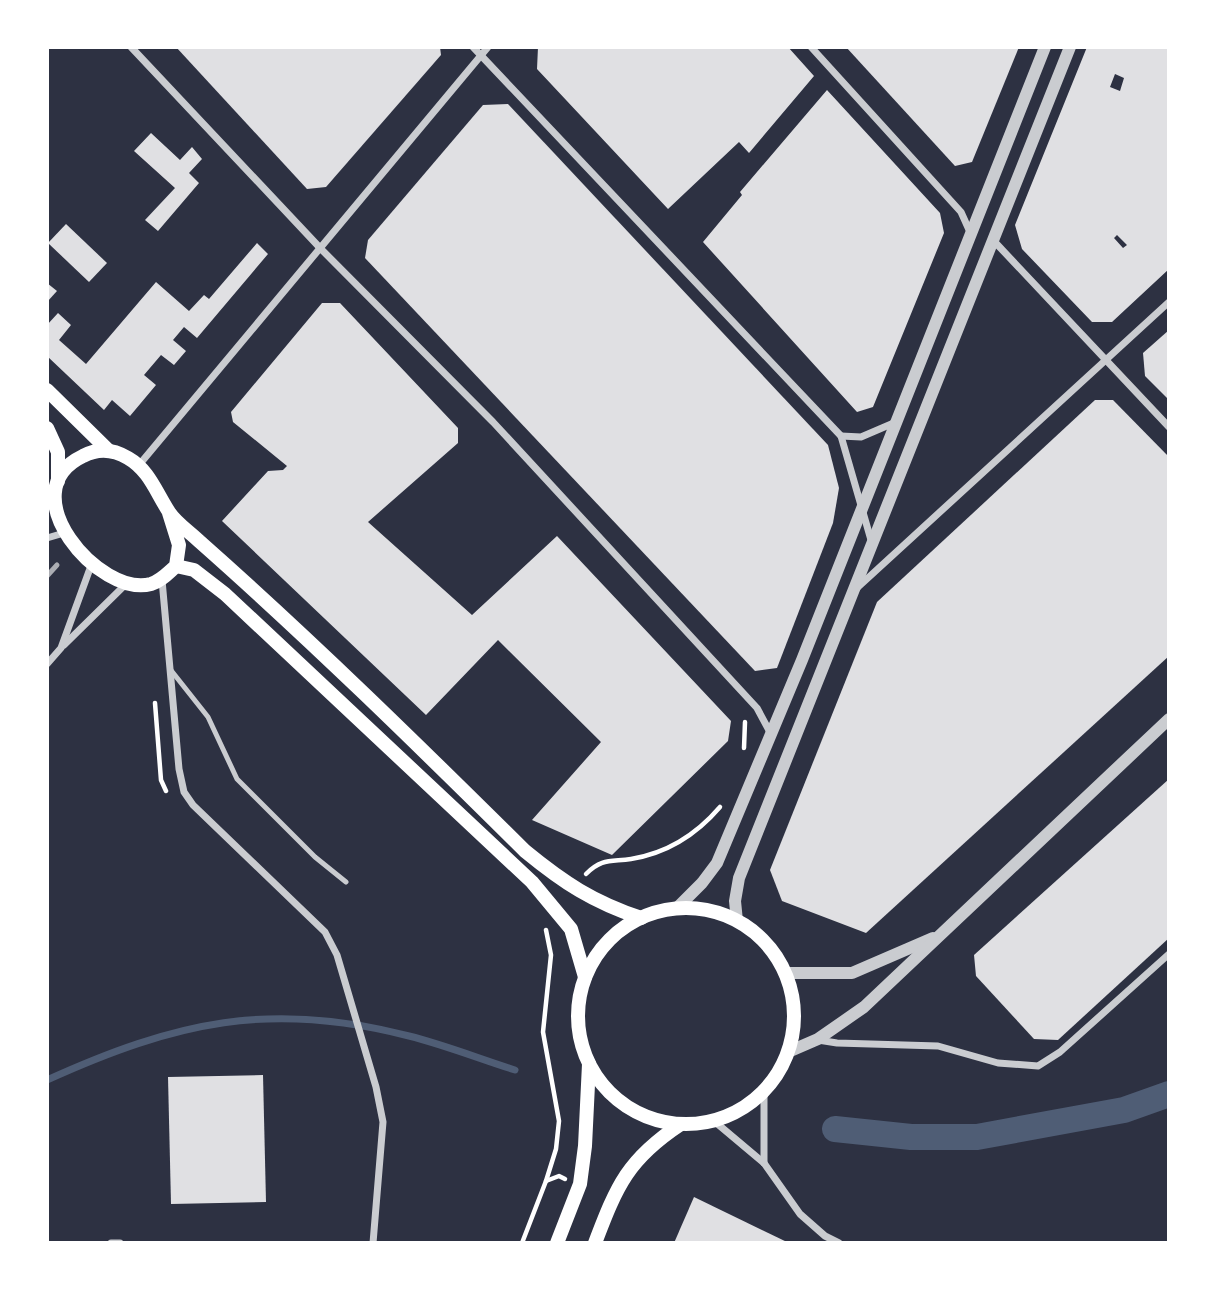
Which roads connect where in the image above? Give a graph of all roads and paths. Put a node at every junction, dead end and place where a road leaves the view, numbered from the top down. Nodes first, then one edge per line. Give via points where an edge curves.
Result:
1 (131, 47) edge
2 (473, 47) edge
3 (488, 47) edge
4 (811, 47) edge
5 (1045, 47) edge
6 (1070, 47) edge
7 (481, 56) junction
8 (971, 234) junction
9 (991, 239) junction
10 (322, 250) junction
11 (1169, 302) edge
12 (1104, 360) junction
13 (47, 390) edge
14 (897, 421) junction
15 (1169, 427) edge
16 (47, 428) edge
17 (841, 436) junction
18 (107, 450) junction
19 (139, 465) junction
20 (58, 481) junction
21 (50, 502) edge
22 (862, 503) junction
23 (169, 513) junction
24 (64, 534) junction
25 (47, 538) edge
26 (873, 544) junction
27 (93, 562) junction
28 (176, 566) junction
29 (162, 579) junction
30 (127, 583) junction
31 (855, 590) junction
32 (61, 648) junction
33 (47, 664) edge
34 (170, 669) junction
35 (1169, 719) edge
36 (771, 734) junction
37 (346, 883) dead end
38 (676, 909) junction
39 (641, 918) junction
40 (737, 921) junction
41 (943, 934) junction
42 (1169, 954) edge
43 (785, 973) junction
44 (585, 977) junction
45 (818, 1039) junction
46 (788, 1052) junction
47 (589, 1064) junction
48 (764, 1092) junction
49 (714, 1121) junction
50 (681, 1124) junction
51 (764, 1163) junction
52 (559, 1177) dead end
53 (111, 1243) edge
54 (120, 1243) edge
55 (373, 1243) edge
56 (522, 1243) edge
57 (557, 1243) edge
58 (595, 1243) edge
59 (839, 1243) edge

1 - 10 street
2 - 7 street
3 - 7 street
4 - 8 street via 961,212
5 - 8 street
6 - 9 street
7 - 10 street
7 - 17 street
8 - 14 street
9 - 12 street
9 - 26 street
10 - 19 street
10 - 36 street via 502,432 757,708
11 - 12 street
12 - 15 street
12 - 31 street
13 - 18 main road
14 - 17 street via 861,437
14 - 22 street
16 - 20 main road via 58,452
17 - 22 street
18 - 19 main road
18 - 20 main road via 78,458
19 - 23 main road
20 - 21 main road
21 - 24 main road
22 - 26 street
22 - 36 street
23 - 28 main road via 178,545
23 - 39 main road via 267,601 525,851 563,883 594,901
24 - 25 street
24 - 27 main road
26 - 31 street
27 - 30 main road
27 - 32 street
28 - 29 main road
28 - 44 main road via 194,570 225,594 532,882 571,929
29 - 30 main road
29 - 34 street
30 - 32 street
31 - 40 street via 739,878
32 - 33 street
34 - 37 lane via 208,717 237,779
34 - 55 street via 184,792 325,932 337,955 376,1087 384,1141
35 - 41 street
36 - 38 street via 717,863
38 - 39 main road
38 - 40 main road via 718,913
39 - 44 main road via 617,932 598,952
40 - 43 main road via 757,935
41 - 43 street via 852,973
41 - 45 street via 864,1007
42 - 45 street via 1060,1052 1038,1066 998,1063 938,1046
43 - 46 main road via 793,999 794,1026
44 - 47 main road via 578,1021
45 - 46 street
46 - 48 main road
47 - 50 main road via 601,1084 637,1112
47 - 57 main road via 580,1184
48 - 49 main road via 737,1112
48 - 51 street
49 - 50 main road
49 - 51 street
50 - 58 main road via 627,1171
51 - 59 street via 800,1214
52 - 56 path via 546,1181
53 - 54 street

